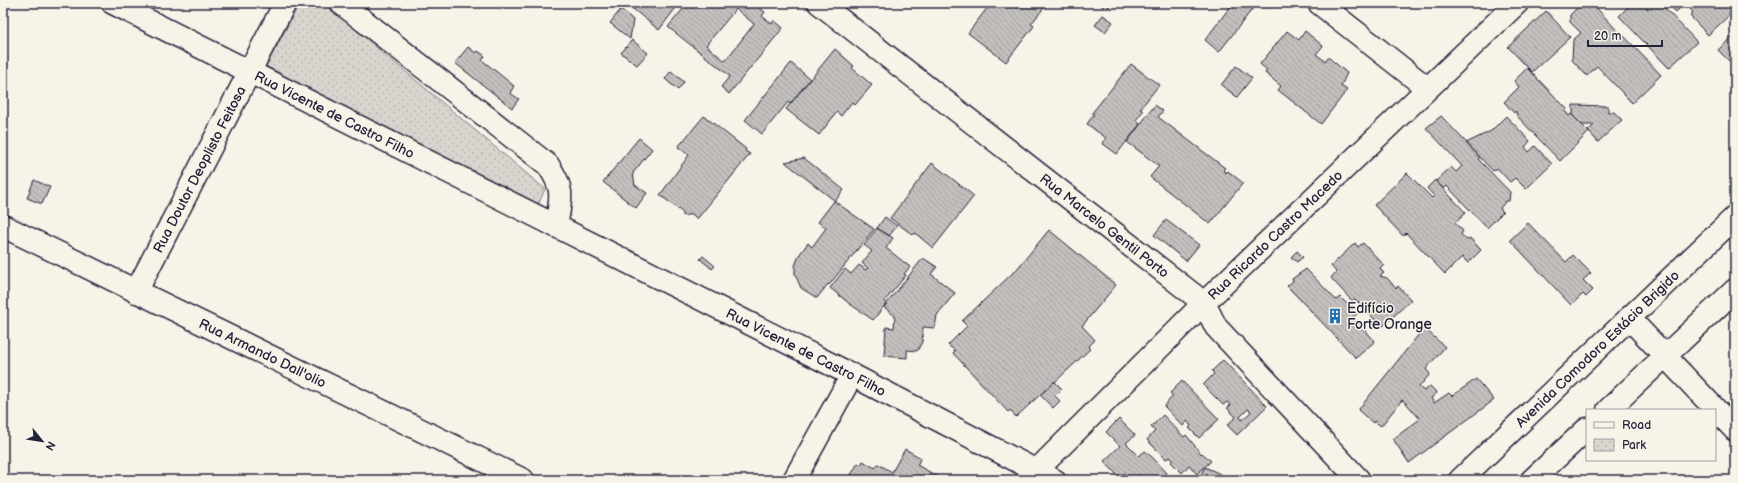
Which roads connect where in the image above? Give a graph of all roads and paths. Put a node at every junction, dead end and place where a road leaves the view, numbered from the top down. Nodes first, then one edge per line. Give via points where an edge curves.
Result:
1 (112, 3) edge
2 (285, 3) edge
3 (341, 3) edge
4 (819, 3) edge
5 (1319, 3) edge
6 (1517, 3) edge
7 (250, 72) junction
8 (1427, 88) junction
9 (1735, 217) edge
10 (3, 226) edge
11 (556, 226) junction
12 (1735, 290) edge
13 (136, 292) junction
14 (1204, 303) junction
15 (1629, 318) junction
16 (1666, 357) junction
17 (852, 374) junction
18 (1609, 409) edge
19 (1715, 409) edge
20 (1716, 410) edge
21 (1735, 430) edge
22 (1586, 431) edge
23 (1045, 475) edge
24 (523, 480) edge
25 (794, 480) edge
26 (1359, 480) edge
27 (1460, 480) edge
28 (1532, 480) edge

1 - 7 street, Rua Vicente de Castro Filho
2 - 7 street, Rua Doutor Deoplisto Feitosa
3 - 11 street via 548,165 558,180 562,196
4 - 14 street, Rua Marcelo Gentil Porto
5 - 8 street
6 - 8 street, Rua Ricardo Castro Macedo
7 - 11 street, Rua Vicente de Castro Filho
7 - 13 street, Rua Doutor Deoplisto Feitosa
8 - 14 street, Rua Ricardo Castro Macedo
9 - 15 street, Avenida Comodoro Estácio Brigido
10 - 13 street, Rua Armando Dall'olio
11 - 17 street, Rua Vicente de Castro Filho
12 - 16 street
13 - 24 street, Rua Armando Dall'olio
14 - 23 street, Rua Ricardo Castro Macedo
14 - 26 street, Rua Marcelo Gentil Porto via 1216,327
15 - 16 street
15 - 27 street, Avenida Comodoro Estácio Brigido
16 - 18 street
16 - 19 street
17 - 23 street, Rua Vicente de Castro Filho
17 - 25 street
20 - 21 street
22 - 28 street

